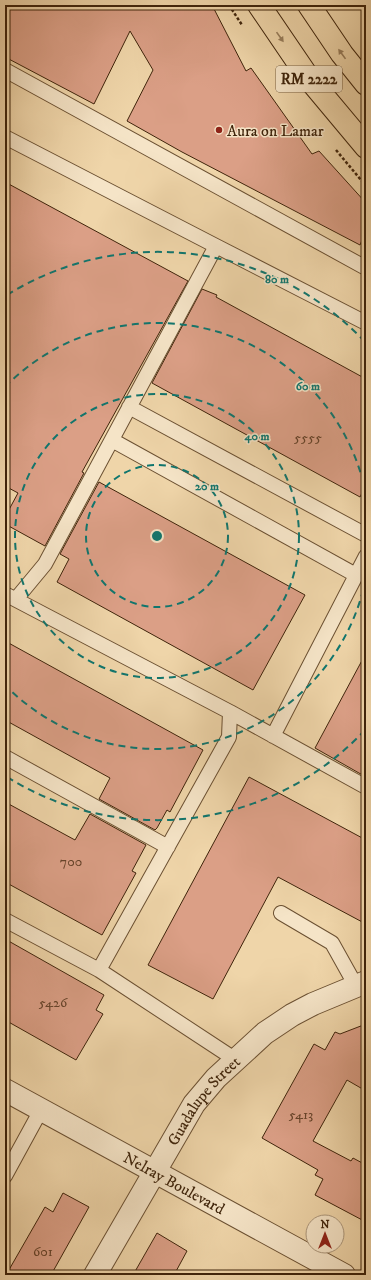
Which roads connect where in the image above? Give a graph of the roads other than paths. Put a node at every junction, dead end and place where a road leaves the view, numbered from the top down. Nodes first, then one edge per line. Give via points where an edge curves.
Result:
1 (259, 5) edge
2 (309, 5) edge
3 (5, 70) edge
4 (366, 84) edge
5 (5, 137) edge
6 (366, 147) edge
7 (216, 246) junction
8 (366, 268) edge
9 (366, 323) edge
10 (129, 407) junction
11 (112, 440) junction
12 (366, 535) edge
13 (366, 556) edge
14 (356, 575) junction
15 (10, 596) edge
16 (230, 712) junction
17 (273, 736) junction
18 (5, 757) edge
19 (366, 787) edge
20 (168, 847) junction
21 (281, 913) dead end
22 (5, 920) edge
23 (99, 970) junction
24 (361, 984) edge
25 (236, 1060) junction
26 (5, 1090) edge
27 (41, 1110) junction
28 (155, 1170) junction
29 (5, 1176) edge
30 (95, 1275) edge
31 (344, 1275) edge

1 -> 6 main road, RM 2222 via 310,80
4 -> 2 main road, RM 2222
3 - 8 lane
5 - 7 lane
7 - 9 lane
7 - 10 lane
10 - 11 lane
10 - 12 lane
11 - 14 lane
11 - 15 lane via 45,564
13 - 14 lane
14 - 17 lane
15 - 16 lane
16 - 17 lane
16 - 20 lane via 229,737
17 - 19 lane
18 - 20 lane
20 - 23 lane
21 - 24 lane via 332,943
22 - 23 lane
23 - 25 lane
24 - 25 street, Guadalupe Street via 292,1015 265,1033
25 - 28 street, Guadalupe Street via 216,1078 194,1104
26 - 27 street, Nelray Boulevard
27 - 28 street, Nelray Boulevard
27 - 29 lane
28 - 30 street, Guadalupe Street
28 - 31 street, Nelray Boulevard

